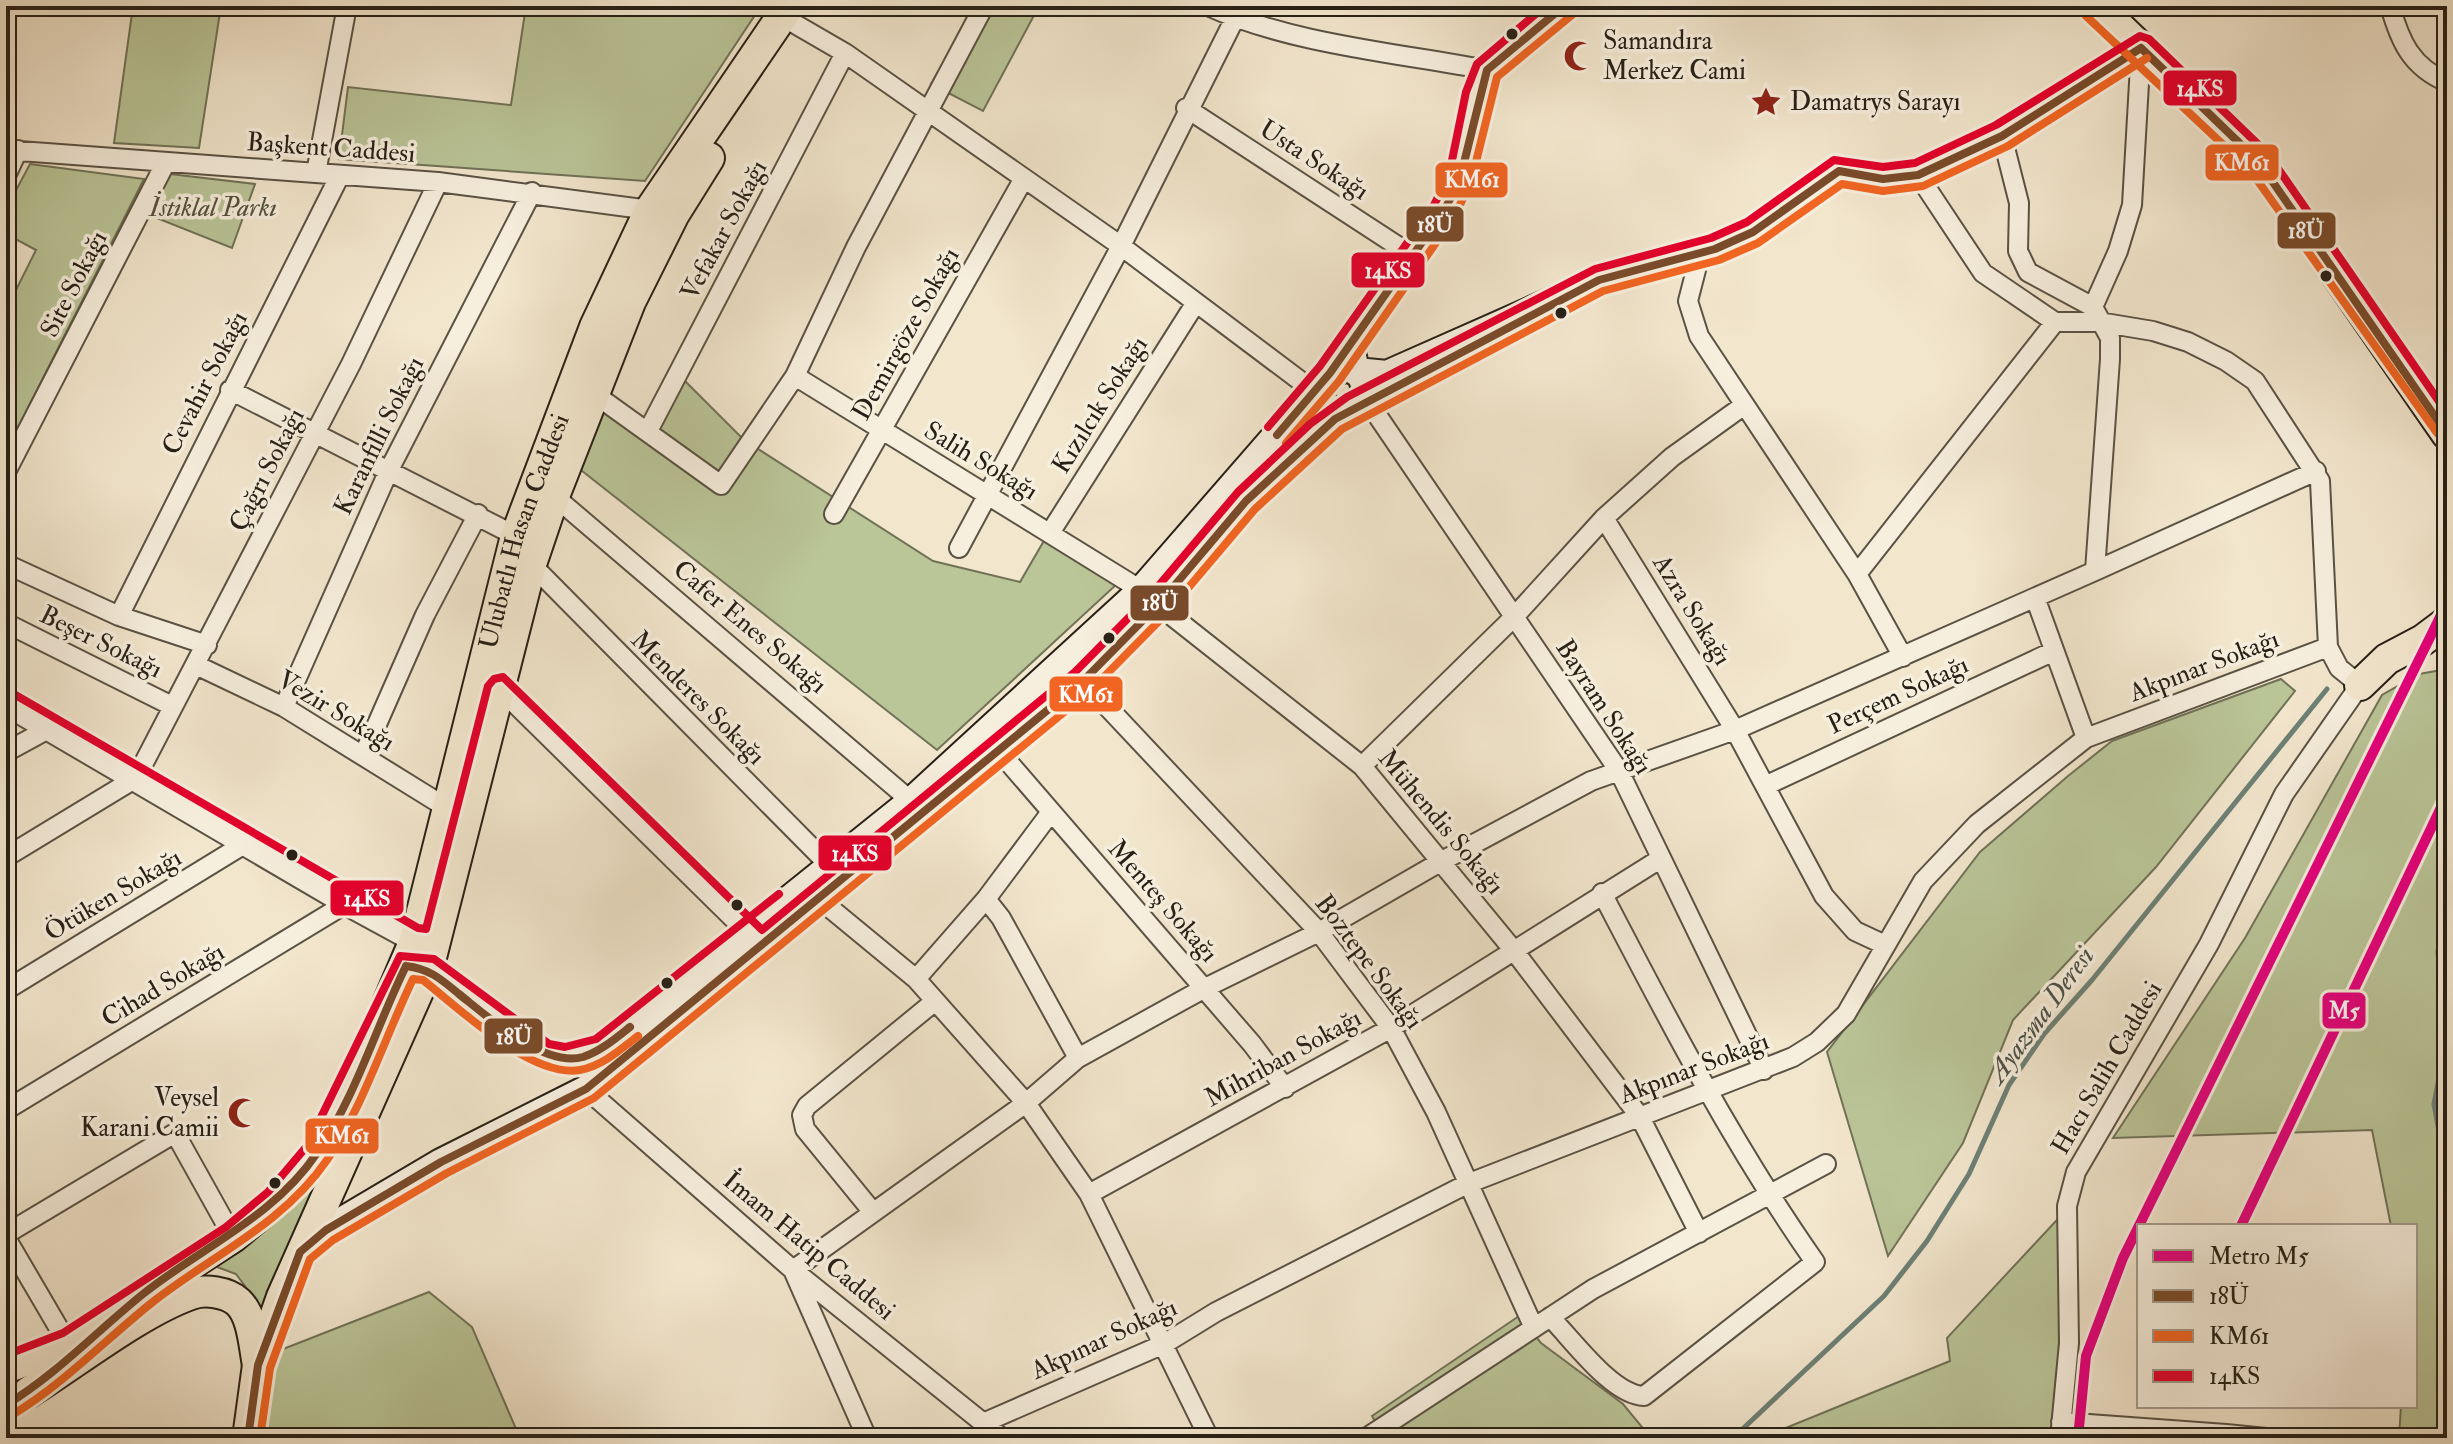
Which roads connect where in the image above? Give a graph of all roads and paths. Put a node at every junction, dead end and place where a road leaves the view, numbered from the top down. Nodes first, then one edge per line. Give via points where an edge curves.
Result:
1 (347, 6) edge
2 (984, 6) edge
3 (1208, 6) edge
4 (1563, 6) edge
5 (2093, 6) edge
6 (2390, 6) edge
7 (798, 12) edge
8 (1235, 18) junction
9 (2141, 48) junction
10 (845, 53) junction
11 (1487, 70) junction
12 (2447, 82) edge
13 (1186, 108) junction
14 (929, 110) junction
15 (2002, 136) junction
16 (12, 150) edge
17 (166, 162) junction
18 (316, 173) junction
19 (340, 175) junction
20 (1918, 175) junction
21 (6, 176) edge
22 (1023, 180) junction
23 (438, 182) junction
24 (532, 192) junction
25 (650, 210) junction
26 (1121, 246) junction
27 (1695, 253) junction
28 (1413, 256) junction
29 (1195, 304) junction
30 (1533, 312) junction
31 (2096, 314) junction
32 (2055, 322) junction
33 (1350, 342) junction
34 (1356, 371) junction
35 (795, 376) junction
36 (230, 390) junction
37 (1324, 391) junction
38 (593, 393) junction
39 (1743, 406) junction
40 (2446, 425) edge
41 (648, 431) junction
42 (881, 431) junction
43 (314, 433) junction
44 (389, 470) junction
45 (2316, 471) junction
46 (6, 472) edge
47 (987, 495) junction
48 (554, 496) junction
49 (478, 514) junction
50 (834, 514) dead end
51 (1604, 518) junction
52 (1050, 533) junction
53 (516, 536) junction
54 (959, 548) dead end
55 (6, 564) edge
56 (531, 564) junction
57 (2095, 571) junction
58 (1857, 574) junction
59 (1150, 598) junction
60 (2036, 600) junction
61 (119, 616) junction
62 (1514, 617) junction
63 (2447, 622) edge
64 (6, 623) edge
65 (207, 645) junction
66 (2328, 647) junction
67 (2442, 649) edge
68 (2054, 651) junction
69 (1903, 657) junction
70 (196, 665) junction
71 (1083, 681) junction
72 (2360, 685) junction
73 (500, 689) junction
74 (6, 703) edge
75 (172, 706) junction
76 (284, 707) junction
77 (50, 728) junction
78 (1735, 730) junction
79 (2086, 738) junction
80 (998, 750) junction
81 (6, 752) edge
82 (363, 756) junction
83 (1362, 766) junction
84 (1619, 771) junction
85 (136, 778) junction
86 (1765, 786) junction
87 (911, 801) junction
88 (447, 808) junction
89 (1051, 812) junction
90 (246, 843) junction
91 (6, 857) edge
92 (1660, 859) junction
93 (1442, 861) junction
94 (830, 866) junction
95 (1602, 893) junction
96 (819, 899) junction
97 (986, 899) junction
98 (347, 903) junction
99 (1319, 932) junction
100 (755, 940) junction
101 (1885, 945) junction
102 (1515, 952) junction
103 (421, 954) junction
104 (916, 979) junction
105 (1203, 989) junction
106 (6, 990) edge
107 (934, 1002) junction
108 (1391, 1028) junction
109 (1078, 1058) junction
110 (1764, 1070) junction
111 (1285, 1088) junction
112 (586, 1089) junction
113 (1706, 1092) junction
114 (1026, 1103) junction
115 (6, 1110) edge
116 (1640, 1117) junction
117 (1826, 1164) dead end
118 (1467, 1184) junction
119 (1089, 1194) junction
120 (1768, 1196) junction
121 (872, 1211) junction
122 (1699, 1233) junction
123 (6, 1236) edge
124 (233, 1237) junction
125 (300, 1252) junction
126 (793, 1270) junction
127 (146, 1292) junction
128 (1542, 1322) junction
129 (68, 1344) junction
130 (1164, 1344) junction
131 (258, 1365) junction
132 (6, 1368) edge
133 (18, 1398) edge
134 (983, 1423) junction
135 (2061, 1430) edge
136 (2226, 1436) edge
137 (248, 1438) edge
138 (867, 1438) edge
139 (1002, 1438) edge
140 (1209, 1438) edge
141 (1366, 1438) edge
142 (2266, 1438) edge

1 - 18 street
2 - 14 street
3 - 8 street
4 - 11 main road
5 - 9 main road
6 - 12 street via 2408,53
7 - 10 street, Bayram Sokağı
7 - 25 main road, Ulubatlı Hasan Caddesi
7 - 38 main road, Ulubatlı Hasan Caddesi via 674,214
8 - 11 street
8 - 13 street
9 - 15 main road
9 - 31 street via 2132,205
9 - 40 main road via 2259,162
10 - 14 street, Bayram Sokağı
10 - 41 street, Vefakar Sokağı
11 - 28 main road via 1460,179
13 - 26 street
13 - 28 street, Usta Sokağı
14 - 22 street, Bayram Sokağı
14 - 35 street
15 - 20 main road
15 - 31 street via 2019,203 2018,251 2028,272
16 - 17 street, Başkent Caddesi
16 - 21 street
17 - 18 street, Başkent Caddesi
17 - 46 street, Site Sokağı
18 - 19 street, Başkent Caddesi
19 - 23 street, Başkent Caddesi
19 - 36 street, Cevahir Sokağı
20 - 27 main road via 1883,179 1839,171 1753,232
20 - 32 street via 1983,273
22 - 26 street, Bayram Sokağı
22 - 42 street, Demirgöze Sokağı
23 - 24 street, Başkent Caddesi
23 - 43 street, Çağrı Sokağı
24 - 25 street, Başkent Caddesi
24 - 44 street, Karanfilli Sokağı
25 - 53 main road, Ulubatlı Hasan Caddesi via 595,327
26 - 29 street, Bayram Sokağı
26 - 47 street
27 - 30 main road via 1599,280
27 - 39 street via 1696,270 1688,290 1694,326
28 - 33 main road
29 - 37 street, Bayram Sokağı
29 - 52 street, Kızılcık Sokağı
30 - 34 main road via 1387,374
30 - 37 main road via 1465,351
31 - 32 street
31 - 45 street via 2165,335 2226,361 2255,381
31 - 57 street via 2110,338 2110,359
32 - 58 street
33 - 34 main road
33 - 37 main road
34 - 37 main road via 1343,368
34 - 37 main road via 1365,388 1362,400
35 - 41 street via 721,485
35 - 42 street, Salih Sokağı
36 - 43 street
36 - 61 street, Cevahir Sokağı
37 - 59 main road
37 - 59 main road via 1318,433
37 - 62 street, Bayram Sokağı via 1377,415
38 - 41 street
38 - 48 main road, Ulubatlı Hasan Caddesi
39 - 51 street via 1672,457
39 - 58 street
42 - 47 street, Salih Sokağı
42 - 50 street, Demirgöze Sokağı
43 - 44 street
43 - 65 street, Çağrı Sokağı
44 - 49 street
44 - 76 street, Karanfilli Sokağı
45 - 57 street
45 - 66 street via 2323,496
47 - 52 street, Salih Sokağı
47 - 54 street
48 - 56 main road, Ulubatlı Hasan Caddesi
48 - 87 street, Cafer Enes Sokağı
49 - 53 street
49 - 82 street via 425,615
51 - 62 street
51 - 78 street, Azra Sokağı
52 - 59 street, Salih Sokağı
53 - 88 main road, Ulubatlı Hasan Caddesi
55 - 61 street
56 - 73 main road, Ulubatlı Hasan Caddesi
56 - 94 street, Menderes Sokağı
57 - 60 street
58 - 69 street
59 - 71 main road
59 - 83 street, Mühendis Sokağı
59 - 87 main road
60 - 68 street
60 - 69 street
61 - 65 street
62 - 83 street
62 - 84 street, Bayram Sokağı
63 - 72 main road via 2387,659
64 - 75 street, Beşer Sokağı
65 - 70 street, Çağrı Sokağı
66 - 72 street via 2339,668
66 - 79 street, Akpınar Sokağı
67 - 72 main road via 2396,662
68 - 79 street
68 - 86 street, Perçem Sokağı
69 - 78 street
70 - 75 street, Çağrı Sokağı
70 - 76 street, Vezir Sokağı
71 - 80 main road
71 - 99 street, Boztepe Sokağı
72 - 135 street, Hacı Salih Caddesi via 2284,794 2209,944 2076,1172 2067,1206 2069,1343
73 - 100 street
73 - 103 main road, Ulubatlı Hasan Caddesi
74 - 77 street
75 - 85 street, Çağrı Sokağı
76 - 82 street, Vezir Sokağı
77 - 81 street
77 - 85 street
78 - 84 street
78 - 86 street, Azra Sokağı
79 - 101 street, Akpınar Sokağı via 1977,824 1923,881
80 - 89 street, Menteş Sokağı
80 - 96 main road
82 - 88 street, Vezir Sokağı
83 - 93 street, Mühendis Sokağı
84 - 92 street, Bayram Sokağı
84 - 93 street
85 - 90 street
85 - 91 street
86 - 101 street, Azra Sokağı via 1824,896 1855,931
87 - 94 main road
88 - 103 main road, Ulubatlı Hasan Caddesi
89 - 97 street
89 - 105 street, Menteş Sokağı
90 - 98 street
90 - 106 street, Ötüken Sokağı
92 - 95 street, Mihriban Sokağı
92 - 110 street, Bayram Sokağı
93 - 99 street
93 - 102 street, Mühendis Sokağı
94 - 100 main road
95 - 102 street, Mihriban Sokağı
95 - 113 street
96 - 100 main road
96 - 104 street
97 - 104 street
97 - 109 street
98 - 103 street
98 - 115 street, Cihad Sokağı
99 - 105 street
99 - 108 street, Boztepe Sokağı
100 - 103 main road via 601,1050 579,1058 544,1055
100 - 112 main road
101 - 110 street, Akpınar Sokağı via 1846,1014 1817,1042
102 - 108 street, Mihriban Sokağı
102 - 116 street, Mühendis Sokağı
103 - 124 main road, Ulubatlı Hasan Caddesi via 317,1153 276,1201
103 - 125 main road, Ulubatlı Hasan Caddesi
104 - 107 street
105 - 109 street
105 - 111 street, Menteş Sokağı
107 - 114 street
107 - 121 street via 802,1115 805,1129
108 - 111 street, Mihriban Sokağı
108 - 118 street, Boztepe Sokağı
109 - 114 street
110 - 113 street, Akpınar Sokağı
111 - 119 street, Mihriban Sokağı
112 - 125 main road via 441,1162 326,1230
112 - 126 street, İmam Hatip Caddesi
113 - 116 street, Akpınar Sokağı
113 - 120 street
114 - 119 street
114 - 121 street
116 - 118 street, Akpınar Sokağı
116 - 122 street, Mühendis Sokağı
117 - 120 street
118 - 128 street, Boztepe Sokağı
118 - 130 street, Akpınar Sokağı
119 - 130 street
120 - 122 street
120 - 128 street, Boztepe Sokağı via 1815,1262 1644,1396 1629,1395
121 - 126 street
122 - 128 street
123 - 124 street via 175,1133
123 - 129 street
124 - 127 main road, Ulubatlı Hasan Caddesi
125 - 131 main road, Ulubatlı Hasan Caddesi
126 - 134 street, İmam Hatip Caddesi
126 - 138 street
127 - 129 main road
127 - 133 main road
128 - 141 street
129 - 132 main road
130 - 134 street, Akpınar Sokağı
130 - 140 street
131 - 133 main road via 247,1314 237,1300 222,1293 195,1292
131 - 137 main road
134 - 139 street, İmam Hatip Caddesi
135 - 136 street
136 - 142 street

